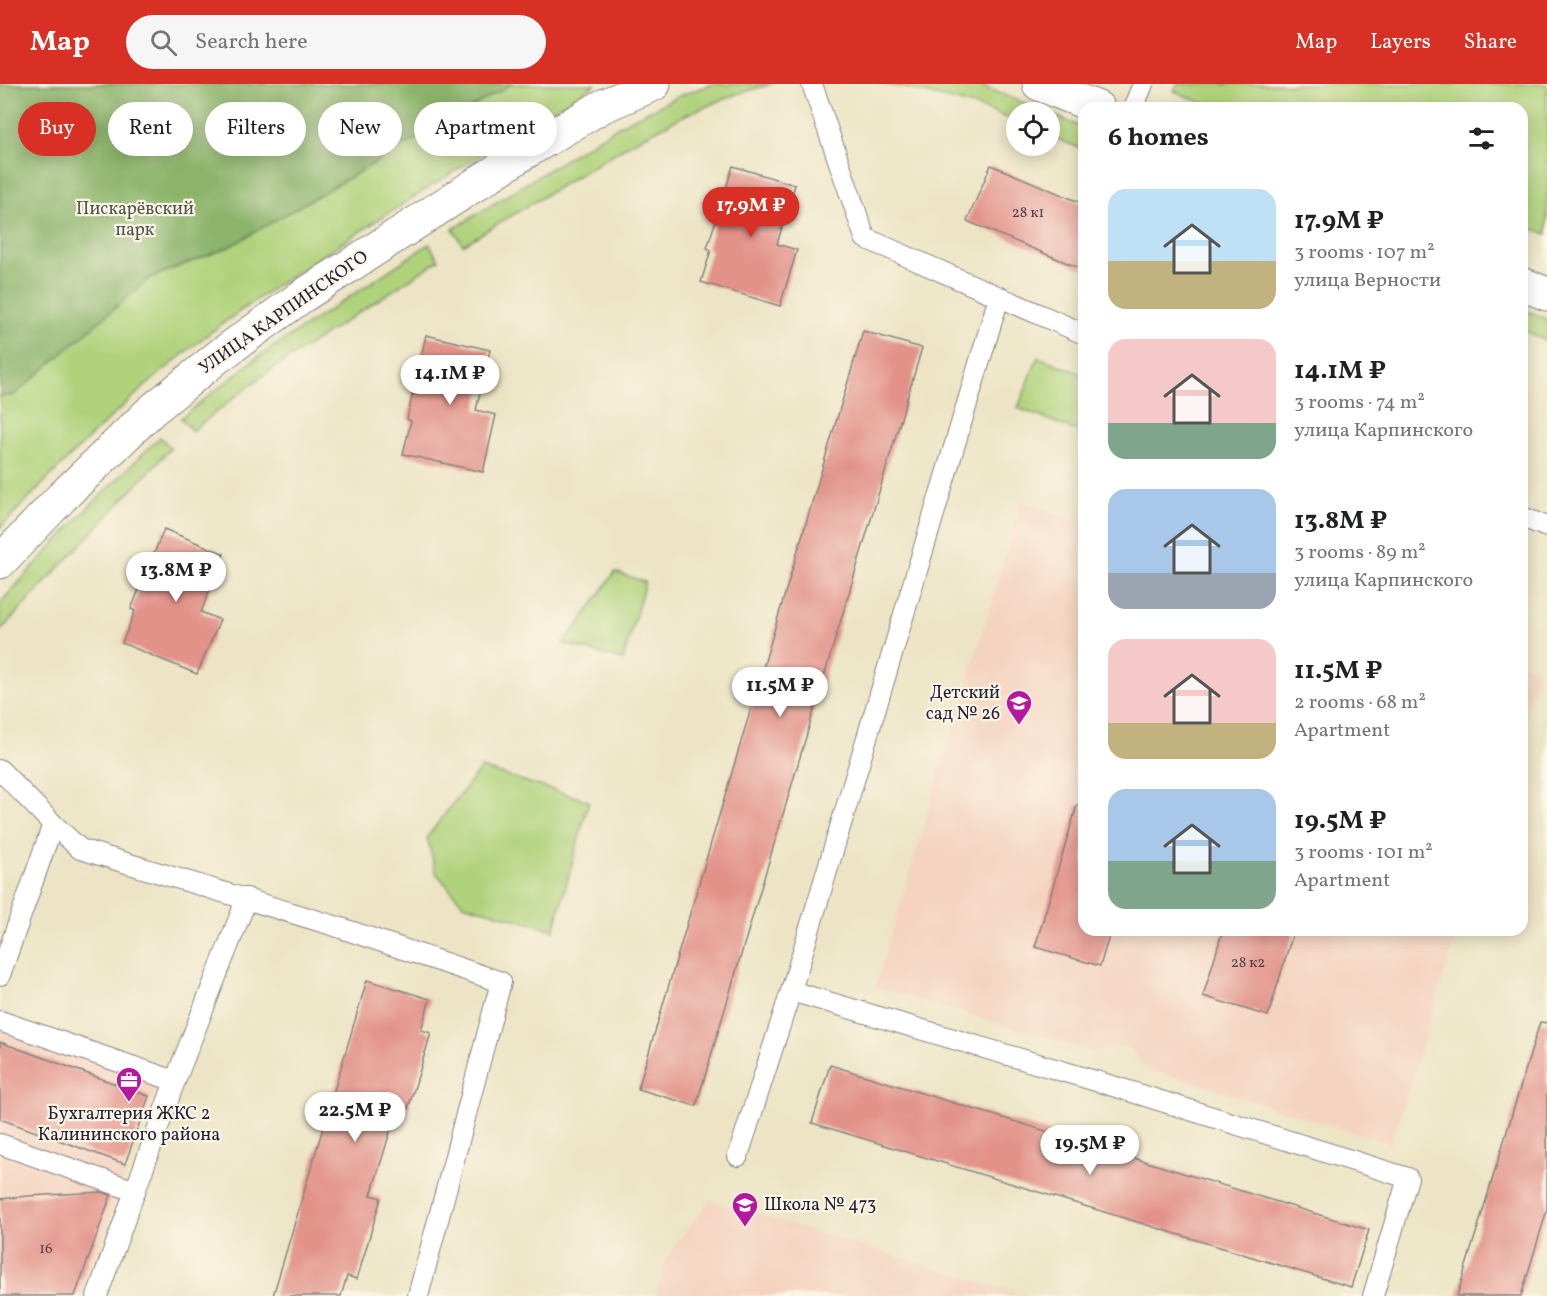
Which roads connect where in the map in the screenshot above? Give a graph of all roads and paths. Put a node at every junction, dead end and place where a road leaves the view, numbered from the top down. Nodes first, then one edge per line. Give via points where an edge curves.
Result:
1 (654, 84) edge
2 (812, 84) edge
3 (1039, 84) edge
4 (1143, 84) edge
5 (1083, 102) edge
6 (1136, 102) edge
7 (1528, 286) edge
8 (1547, 294) edge
9 (999, 297) junction
10 (1078, 330) edge
11 (1528, 519) edge
12 (1547, 527) edge
13 (0, 562) edge
14 (0, 770) edge
15 (53, 824) junction
16 (247, 898) junction
17 (0, 975) edge
18 (791, 991) junction
19 (0, 1021) edge
20 (175, 1081) junction
21 (0, 1144) edge
22 (738, 1156) dead end
23 (135, 1191) junction
24 (97, 1296) edge
25 (418, 1296) edge
26 (1373, 1296) edge

1 - 13 street, УЛИЦА КАРПИНСКОГО via 601,107 529,150 320,284 219,356 151,411
2 - 9 lane via 865,238
3 - 5 street
4 - 6 lane
7 - 8 street
9 - 10 lane
9 - 18 lane
11 - 12 lane
14 - 15 lane
15 - 16 lane via 80,849
15 - 17 lane
16 - 20 lane
16 - 25 lane via 501,982
18 - 22 lane
18 - 26 lane via 1408,1178
19 - 20 lane
20 - 23 lane
21 - 23 lane
23 - 24 lane

